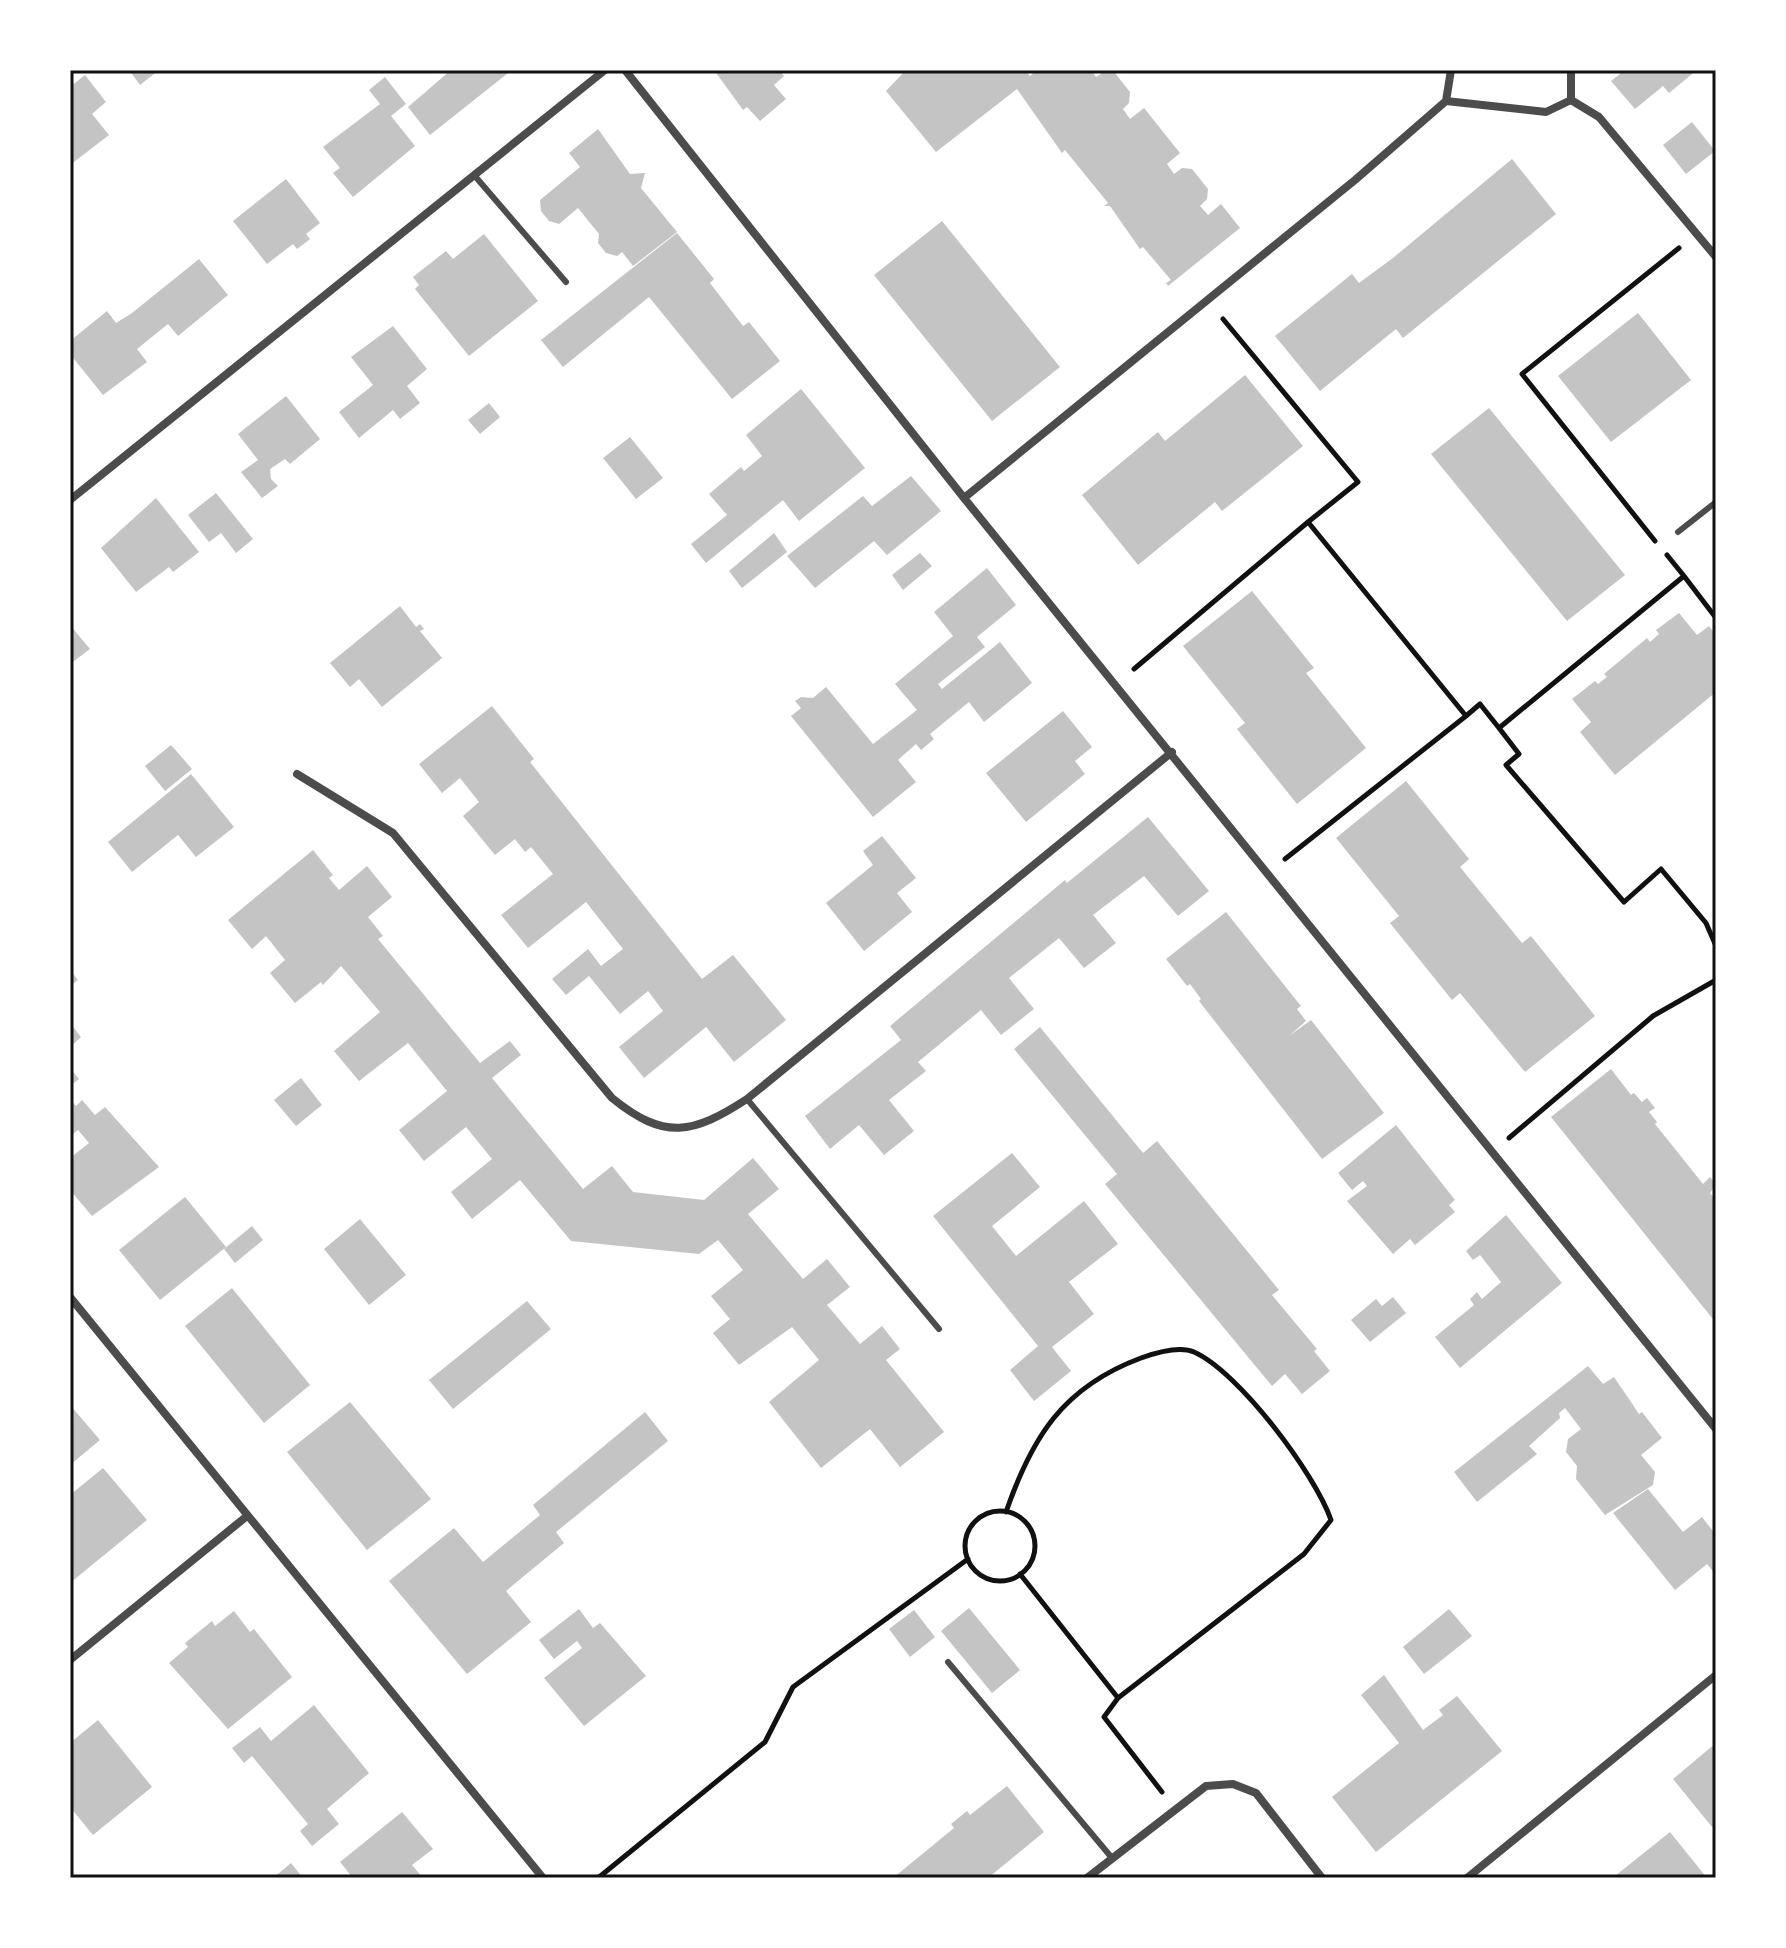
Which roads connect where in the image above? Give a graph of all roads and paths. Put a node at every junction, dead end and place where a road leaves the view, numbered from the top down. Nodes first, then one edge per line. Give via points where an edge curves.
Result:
1 (605, 70) edge
2 (625, 70) edge
3 (1451, 70) edge
4 (1571, 70) edge
5 (1571, 100) junction
6 (1446, 101) junction
7 (474, 175) junction
8 (1698, 234) junction
9 (1716, 257) edge
10 (566, 282) dead end
11 (1207, 300) junction
12 (964, 498) junction
13 (70, 500) edge
14 (1716, 502) edge
15 (1308, 522) junction
16 (1678, 532) dead end
17 (1684, 576) junction
18 (1716, 618) edge
19 (1116, 684) junction
20 (1466, 716) junction
21 (1499, 728) junction
22 (1172, 752) junction
23 (297, 774) dead end
24 (1268, 872) junction
25 (1716, 946) edge
26 (1716, 980) edge
27 (747, 1099) junction
28 (1493, 1151) junction
29 (70, 1297) edge
30 (939, 1329) dead end
31 (1716, 1429) edge
32 (1006, 1512) junction
33 (247, 1516) junction
34 (968, 1559) junction
35 (1020, 1574) junction
36 (70, 1660) edge
37 (948, 1662) dead end
38 (1716, 1675) edge
39 (1118, 1698) junction
40 (1175, 1809) junction
41 (1112, 1858) junction
42 (543, 1878) edge
43 (598, 1878) edge
44 (1087, 1878) edge
45 (1322, 1878) edge
46 (1467, 1878) edge

1 - 7 street
2 - 12 street
3 - 6 street
4 - 5 street
5 - 6 street via 1546,112
5 - 8 street via 1599,117
6 - 11 street
7 - 10 lane
7 - 13 street
8 - 9 street
8 - 17 path via 1522,374
11 - 12 street
11 - 15 path via 1358,482
12 - 19 street
14 - 16 lane
15 - 19 path
15 - 20 path
17 - 18 path
17 - 21 path
19 - 22 street
20 - 21 path via 1480,704
20 - 24 path
21 - 25 path via 1519,754 1506,765 1624,902 1661,869 1706,923
22 - 24 street
22 - 27 street
23 - 27 street via 393,833 612,1098 640,1121 690,1127 713,1121
24 - 28 street
26 - 28 path via 1653,1016
27 - 30 lane
28 - 31 street
29 - 33 street
32 - 34 path via 977,1520 966,1538
32 - 35 path via 1025,1521 1035,1539 1032,1560
32 - 39 path via 1050,1419 1096,1380 1156,1352 1192,1351 1218,1368 1264,1416 1322,1493 1331,1520 1304,1554
33 - 36 street
33 - 42 street
34 - 35 path via 984,1577
34 - 43 path via 793,1687 765,1742
35 - 39 path
37 - 41 lane
38 - 46 street
39 - 40 path via 1104,1717
40 - 41 street
40 - 45 street via 1206,1786 1233,1784 1256,1793
41 - 44 street

